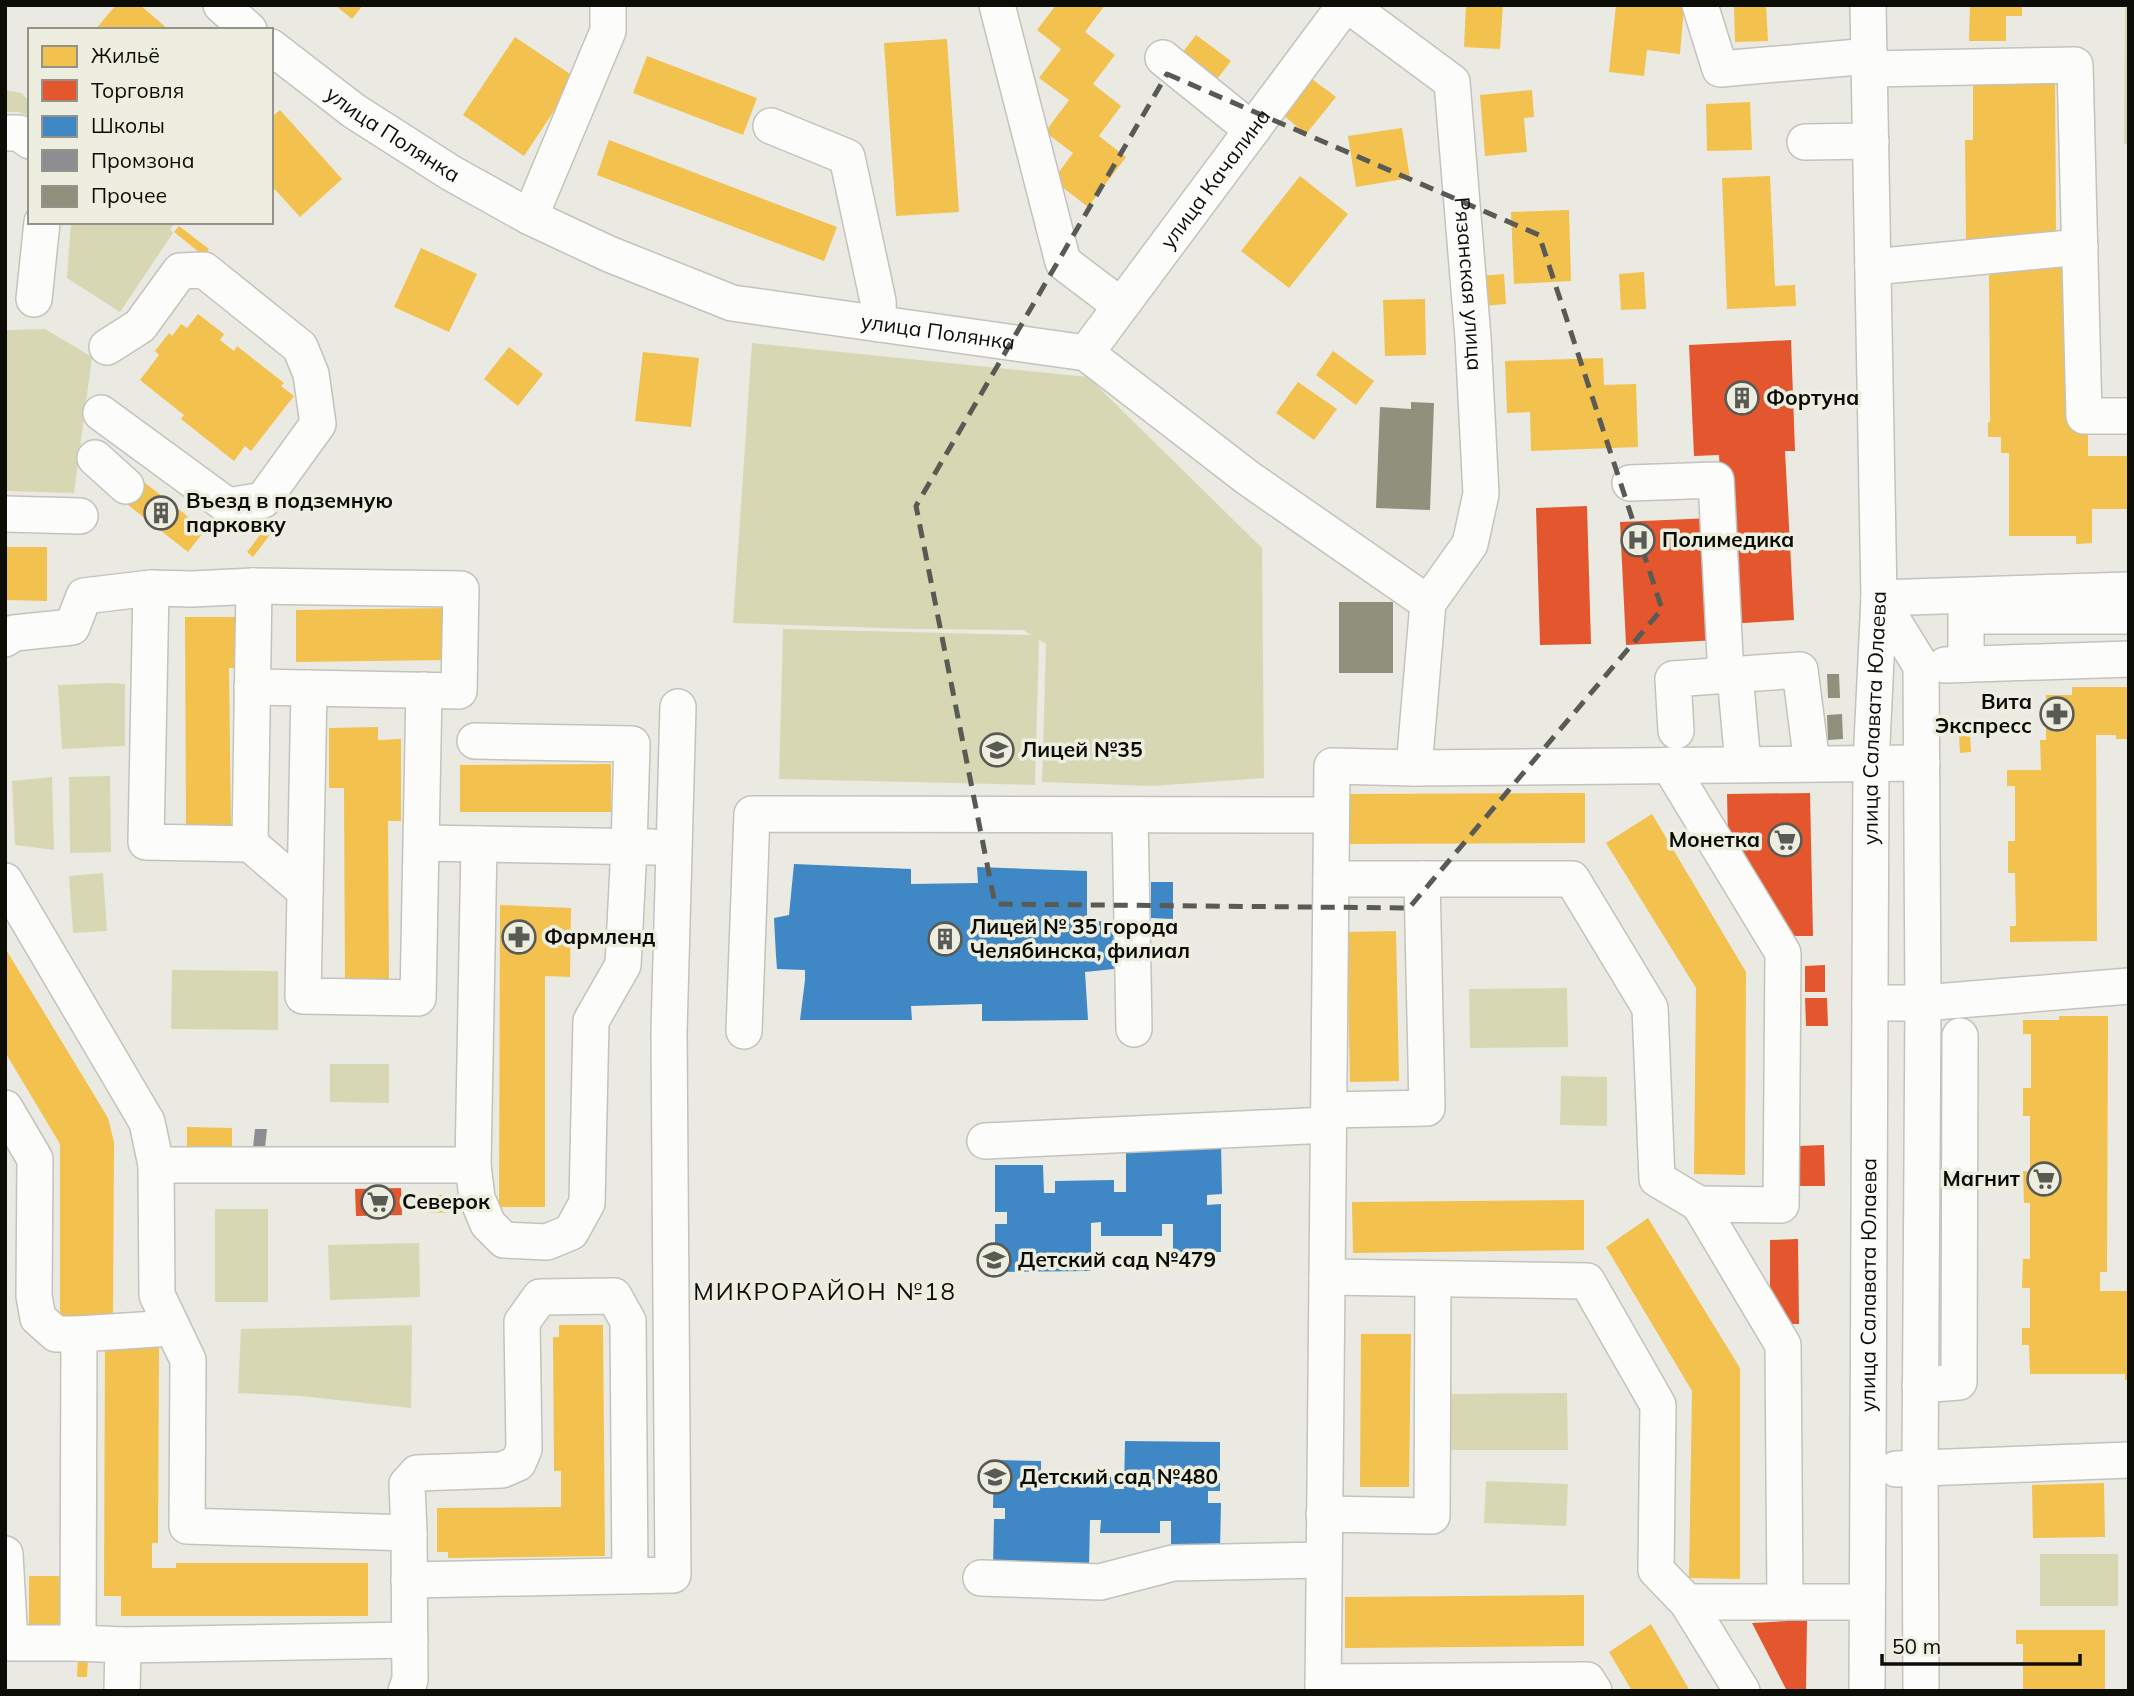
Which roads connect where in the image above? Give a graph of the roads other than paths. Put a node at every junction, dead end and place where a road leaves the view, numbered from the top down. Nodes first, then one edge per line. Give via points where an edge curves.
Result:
1 (221, 5) edge
2 (608, 5) edge
3 (997, 5) edge
4 (1346, 5) edge
5 (1700, 5) edge
6 (1868, 5) edge
7 (247, 28) edge
8 (273, 49) edge
9 (1163, 58) dead end
10 (1870, 63) junction
11 (771, 126) dead end
12 (1252, 130) junction
13 (5, 133) edge
14 (28, 140) edge
15 (1871, 141) junction
16 (1805, 142) dead end
17 (530, 217) junction
18 (42, 224) edge
19 (2080, 247) junction
20 (1873, 267) junction
21 (34, 299) dead end
22 (1121, 306) junction
23 (879, 324) junction
24 (107, 347) dead end
25 (1086, 353) junction
26 (101, 413) dead end
27 (2129, 416) edge
28 (95, 458) dead end
29 (1630, 483) dead end
30 (126, 486) dead end
31 (5, 514) edge
32 (80, 516) dead end
33 (254, 586) junction
34 (151, 588) junction
35 (2129, 590) edge
36 (1879, 598) junction
37 (1428, 603) junction
38 (2129, 616) edge
39 (5, 639) edge
40 (2129, 659) edge
41 (1966, 664) junction
42 (1920, 666) junction
43 (1731, 675) junction
44 (252, 687) junction
45 (309, 688) junction
46 (424, 690) junction
47 (678, 707) dead end
48 (1676, 731) dead end
49 (475, 741) dead end
50 (1871, 763) junction
51 (1922, 763) junction
52 (1743, 764) junction
53 (1812, 764) junction
54 (1669, 765) junction
55 (1414, 768) junction
56 (1130, 815) junction
57 (1331, 815) junction
58 (422, 843) junction
59 (250, 844) junction
60 (479, 844) junction
61 (629, 847) junction
62 (675, 848) junction
63 (1331, 878) junction
64 (1422, 879) junction
65 (5, 881) edge
66 (305, 891) junction
67 (2129, 986) edge
68 (1870, 1003) junction
69 (1923, 1003) junction
70 (1133, 1029) dead end
71 (744, 1031) dead end
72 (1960, 1036) dead end
73 (5, 1108) edge
74 (1328, 1117) junction
75 (985, 1141) dead end
76 (156, 1165) junction
77 (473, 1165) junction
78 (1699, 1204) junction
79 (1327, 1277) junction
80 (1433, 1279) junction
81 (172, 1328) junction
82 (79, 1334) junction
83 (1920, 1385) junction
84 (2129, 1460) edge
85 (1920, 1467) junction
86 (1868, 1470) junction
87 (1324, 1514) junction
88 (409, 1533) junction
89 (5, 1554) edge
90 (1324, 1560) junction
91 (630, 1576) junction
92 (981, 1578) dead end
93 (409, 1580) junction
94 (1687, 1602) junction
95 (1785, 1602) junction
96 (1867, 1602) junction
97 (410, 1640) junction
98 (78, 1643) junction
99 (122, 1645) junction
100 (7, 1646) edge
101 (1323, 1687) edge
102 (122, 1691) edge
103 (406, 1691) edge
104 (1594, 1691) edge
105 (1742, 1691) edge
106 (1867, 1691) edge
107 (1921, 1691) edge

1 - 7 street
2 - 17 street via 608,31
3 - 22 street via 1063,262
4 - 12 street, улица Качалина
4 - 37 street, Рязанская улица via 1452,82 1481,494 1470,544
5 - 10 street via 1720,69
6 - 10 street
8 - 17 street, улица Полянка via 354,111
9 - 12 street
10 - 15 street
10 - 19 street via 2076,65
11 - 23 street via 847,158
12 - 22 street, улица Качалина
13 - 14 street via 19,133
15 - 16 street
15 - 20 street
17 - 23 street, улица Полянка via 732,303
18 - 21 street
19 - 20 street
19 - 27 street via 2084,416
20 - 36 street
22 - 25 street, улица Качалина
23 - 25 street, улица Полянка
24 - 26 street via 140,326 180,271 204,270 300,347 311,374 318,424 262,500 228,506
25 - 37 street, улица Полянка via 1248,478
28 - 30 street
29 - 43 street via 1716,480
31 - 32 street
33 - 34 street
33 - 44 street
33 - 46 street via 461,589 459,691
34 - 39 street via 84,596 72,627 14,633
34 - 59 street via 146,842
35 - 36 street
36 - 42 street, улица Салавата Юлаева
36 - 50 street, улица Салавата Юлаева
37 - 55 street
38 - 41 street via 1966,616
40 - 41 street
41 - 42 street
42 - 51 street, улица Салавата Юлаева
43 - 48 street via 1673,679
43 - 52 street
43 - 53 street via 1800,670
44 - 45 street
44 - 59 street
45 - 46 street
45 - 66 street
46 - 58 street
47 - 62 street
49 - 61 street via 632,744
50 - 51 street
50 - 53 street
50 - 68 street, улица Салавата Юлаева
51 - 69 street, улица Салавата Юлаева
52 - 53 street
52 - 54 street
54 - 55 street
54 - 78 street via 1783,953 1781,1205
55 - 57 street via 1332,766
56 - 57 street
56 - 70 street
56 - 71 street via 752,814
57 - 63 street
58 - 60 street
58 - 66 street via 418,998 303,996
59 - 66 street
60 - 61 street
60 - 77 street
61 - 62 street
61 - 77 street via 623,965 592,1021 587,1203 571,1232 547,1242 504,1240 488,1224 477,1198
62 - 91 street via 669,1032 673,1575
63 - 64 street
63 - 74 street
64 - 74 street via 1427,1108
64 - 78 street via 1572,879 1650,1008 1657,1179
65 - 76 street via 147,1122
67 - 69 street
68 - 69 street
68 - 86 street, улица Салавата Юлаева
69 - 83 street, улица Салавата Юлаева
72 - 83 street via 1959,1382
73 - 82 street via 35,1158 34,1296 38,1318 56,1334
74 - 75 street
74 - 79 street
76 - 77 street
76 - 81 street via 157,1295
78 - 95 street via 1783,1345
79 - 80 street
79 - 87 street
80 - 87 street via 1432,1516
80 - 94 street via 1587,1281 1658,1405 1656,1570
81 - 82 street
81 - 88 street via 188,1360 187,1526
82 - 98 street
83 - 85 street, улица Салавата Юлаева
84 - 85 street
85 - 86 street
85 - 107 street, улица Салавата Юлаева
86 - 96 street, улица Салавата Юлаева
87 - 90 street
88 - 91 street via 407,1484 417,1473 502,1470 518,1463 524,1449 522,1322 540,1297 614,1296 628,1321
88 - 93 street
89 - 100 street
90 - 92 street via 1173,1563 1100,1582
90 - 101 street
91 - 93 street
93 - 97 street
94 - 95 street
94 - 105 street
95 - 96 street
96 - 106 street, улица Салавата Юлаева
97 - 99 street
97 - 103 street
98 - 99 street
98 - 100 street
99 - 102 street
101 - 104 street via 1587,1680

